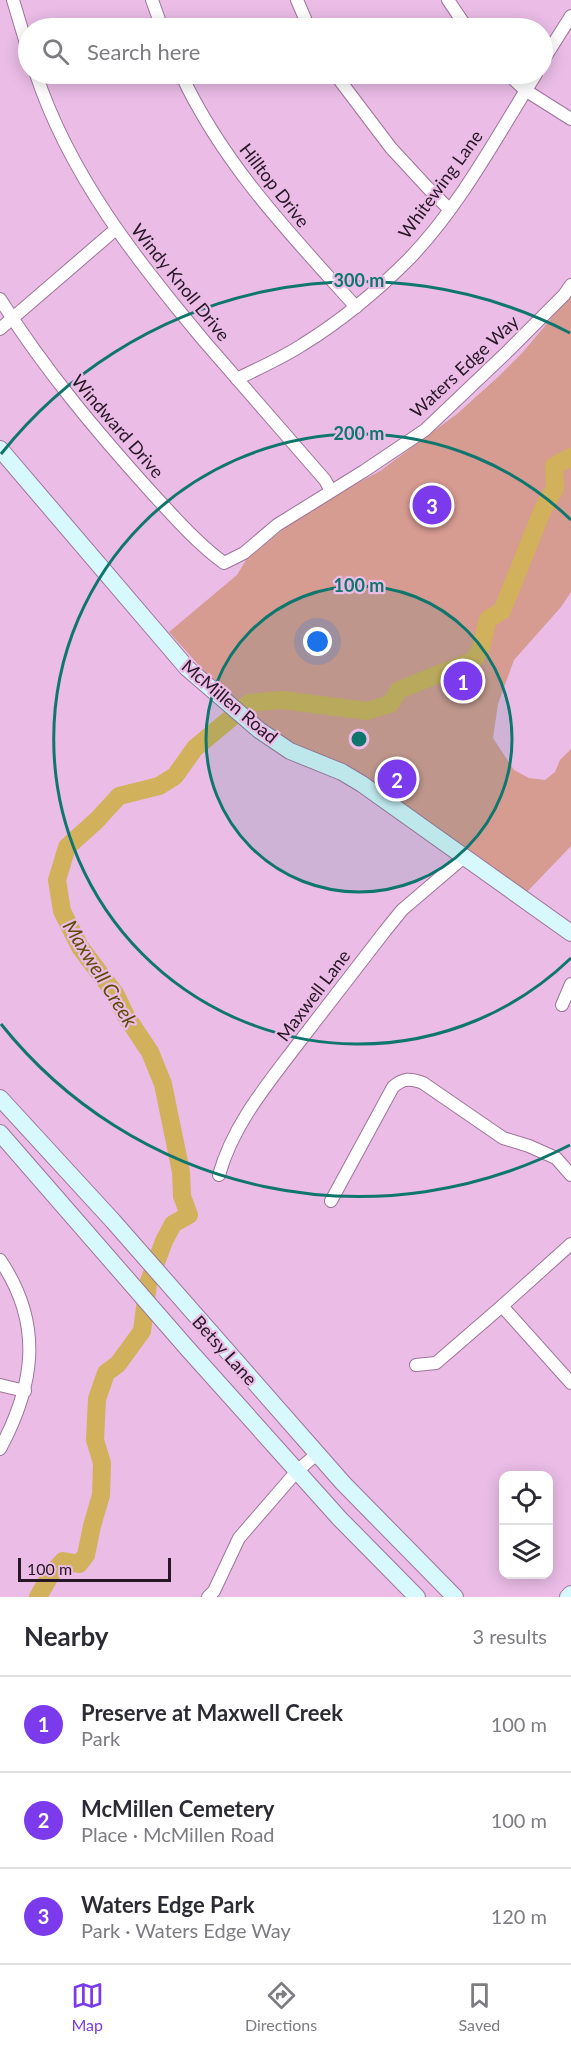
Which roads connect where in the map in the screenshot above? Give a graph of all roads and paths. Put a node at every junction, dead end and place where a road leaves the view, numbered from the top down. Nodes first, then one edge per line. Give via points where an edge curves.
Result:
1 (13, 0) edge
2 (153, 0) edge
3 (297, 0) edge
4 (448, 0) edge
5 (571, 16) edge
6 (18, 18) edge
7 (159, 18) edge
8 (305, 18) edge
9 (460, 18) edge
10 (553, 46) edge
11 (40, 84) edge
12 (186, 84) edge
13 (343, 84) edge
14 (519, 84) edge
15 (529, 84) edge
16 (525, 90) junction
17 (571, 119) edge
18 (449, 209) junction
19 (116, 229) junction
20 (571, 285) edge
21 (0, 299) edge
22 (356, 307) junction
23 (12, 318) junction
24 (0, 329) edge
25 (237, 379) junction
26 (0, 449) edge
27 (331, 491) junction
28 (224, 563) joint
29 (464, 857) junction
30 (571, 933) edge
31 (571, 984) edge
32 (562, 1005) dead end
33 (0, 1098) edge
34 (0, 1133) edge
35 (219, 1175) dead end
36 (571, 1175) edge
37 (332, 1201) dead end
38 (571, 1244) edge
39 (0, 1260) edge
40 (502, 1306) junction
41 (416, 1365) dead end
42 (571, 1383) edge
43 (0, 1385) edge
44 (24, 1391) junction
45 (0, 1449) edge
46 (318, 1453) junction
47 (297, 1471) junction
48 (208, 1597) edge
49 (417, 1597) edge
50 (455, 1597) edge

1 - 6 street
2 - 7 street
3 - 8 street
4 - 9 street
5 - 10 street
11 - 19 street, Windy Knoll Drive via 64,141
12 - 22 street, Hilltop Drive via 238,172
13 - 18 street via 391,148
14 - 16 street
15 - 16 street, Whitewing Lane
16 - 17 street
16 - 18 street, Whitewing Lane
18 - 22 street, Whitewing Lane via 410,257
19 - 23 street
19 - 25 street, Windy Knoll Drive
20 - 27 street, Waters Edge Way via 425,430
21 - 23 street, Windward Drive
22 - 25 street, Whitewing Lane via 301,346
23 - 24 street
23 - 28 street, Windward Drive via 63,390 204,549
25 - 27 street, Windy Knoll Drive
26 - 29 main road, McMillen Road via 187,668 259,730 290,751 362,784
27 - 28 street, Waters Edge Way
29 - 30 main road, McMillen Road
29 - 35 street, Maxwell Lane via 402,910 347,980 237,1128
31 - 32 street
33 - 46 main road, Betsy Lane
34 - 47 main road, Betsy Lane
36 - 37 street via 556,1158 503,1138 423,1083 406,1080 393,1087
38 - 40 street
39 - 44 street via 13,1279 28,1317 29,1367
40 - 41 street via 436,1363
40 - 42 street
43 - 44 street
44 - 45 street
46 - 47 street
46 - 50 main road, Betsy Lane
47 - 48 street via 239,1538
47 - 49 main road, Betsy Lane

